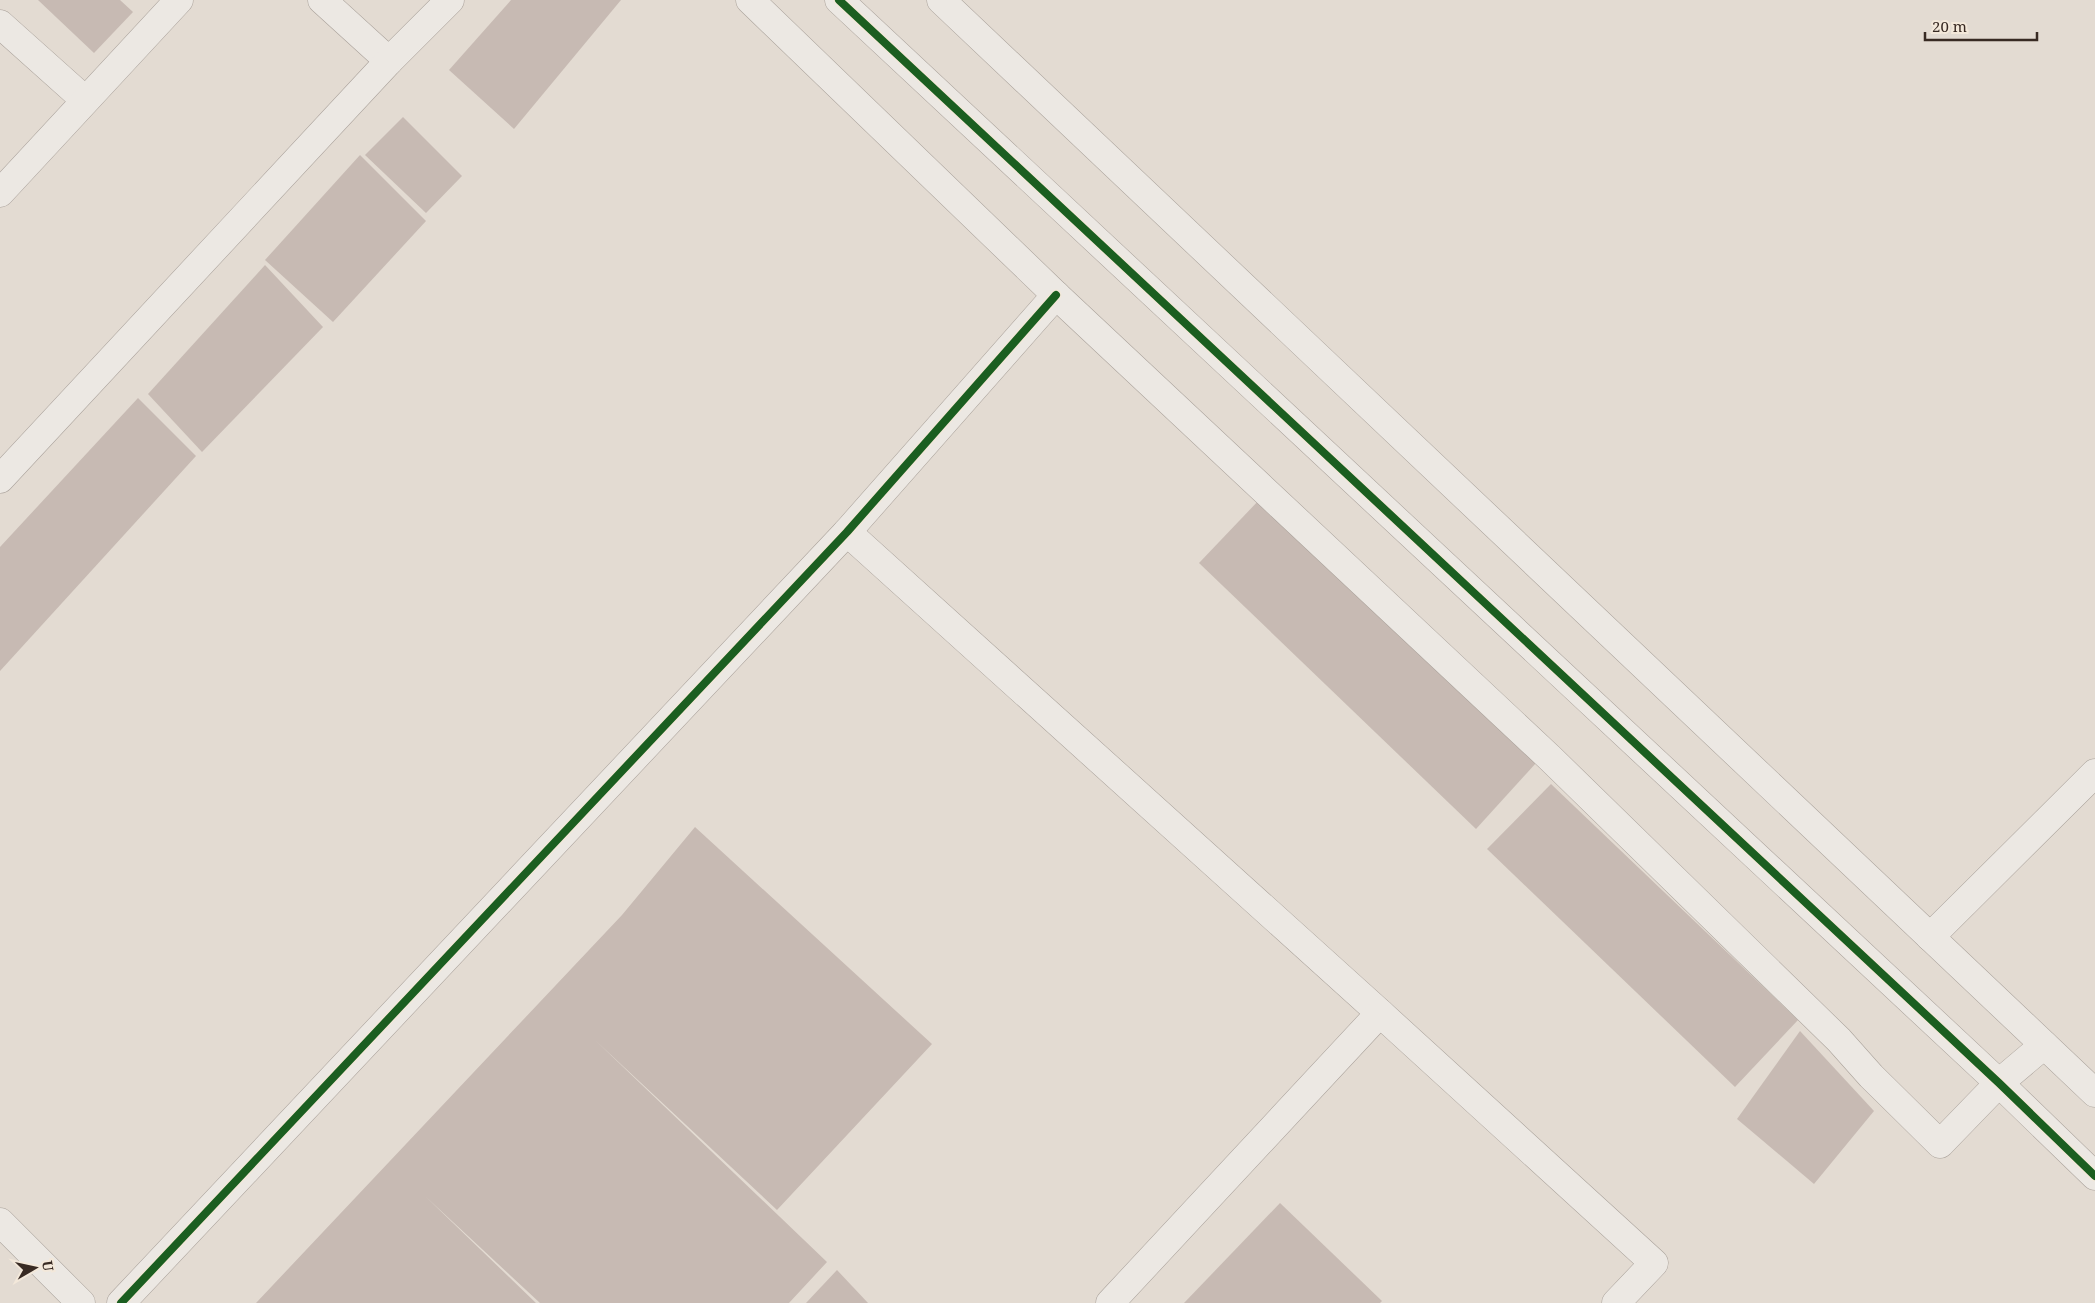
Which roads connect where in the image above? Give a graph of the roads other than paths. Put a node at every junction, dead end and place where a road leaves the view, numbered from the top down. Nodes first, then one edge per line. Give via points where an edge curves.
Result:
1 (180, 0) edge
2 (322, 0) edge
3 (450, 0) edge
4 (750, 0) edge
5 (839, 0) edge
6 (942, 0) edge
7 (0, 24) edge
8 (389, 61) junction
9 (85, 100) junction
10 (0, 193) edge
11 (1056, 295) junction
12 (0, 479) edge
13 (847, 532) junction
14 (2095, 773) edge
15 (1930, 937) junction
16 (1380, 1013) junction
17 (2044, 1045) junction
18 (1999, 1083) junction
19 (2095, 1093) edge
20 (2095, 1176) edge
21 (0, 1222) edge
22 (81, 1303) edge
23 (120, 1303) edge
24 (1110, 1303) edge
25 (1616, 1303) edge

1 - 9 street
2 - 8 street
3 - 8 street
4 - 11 street
5 - 18 street
6 - 15 street
7 - 9 street
8 - 12 street
9 - 10 street
11 - 13 street
11 - 18 street via 1550,758 1839,1040 1940,1144
13 - 16 street
13 - 23 street
14 - 15 street
15 - 17 street
16 - 24 street
16 - 25 street via 1654,1263
17 - 18 street
17 - 19 street
18 - 20 street
21 - 22 street

